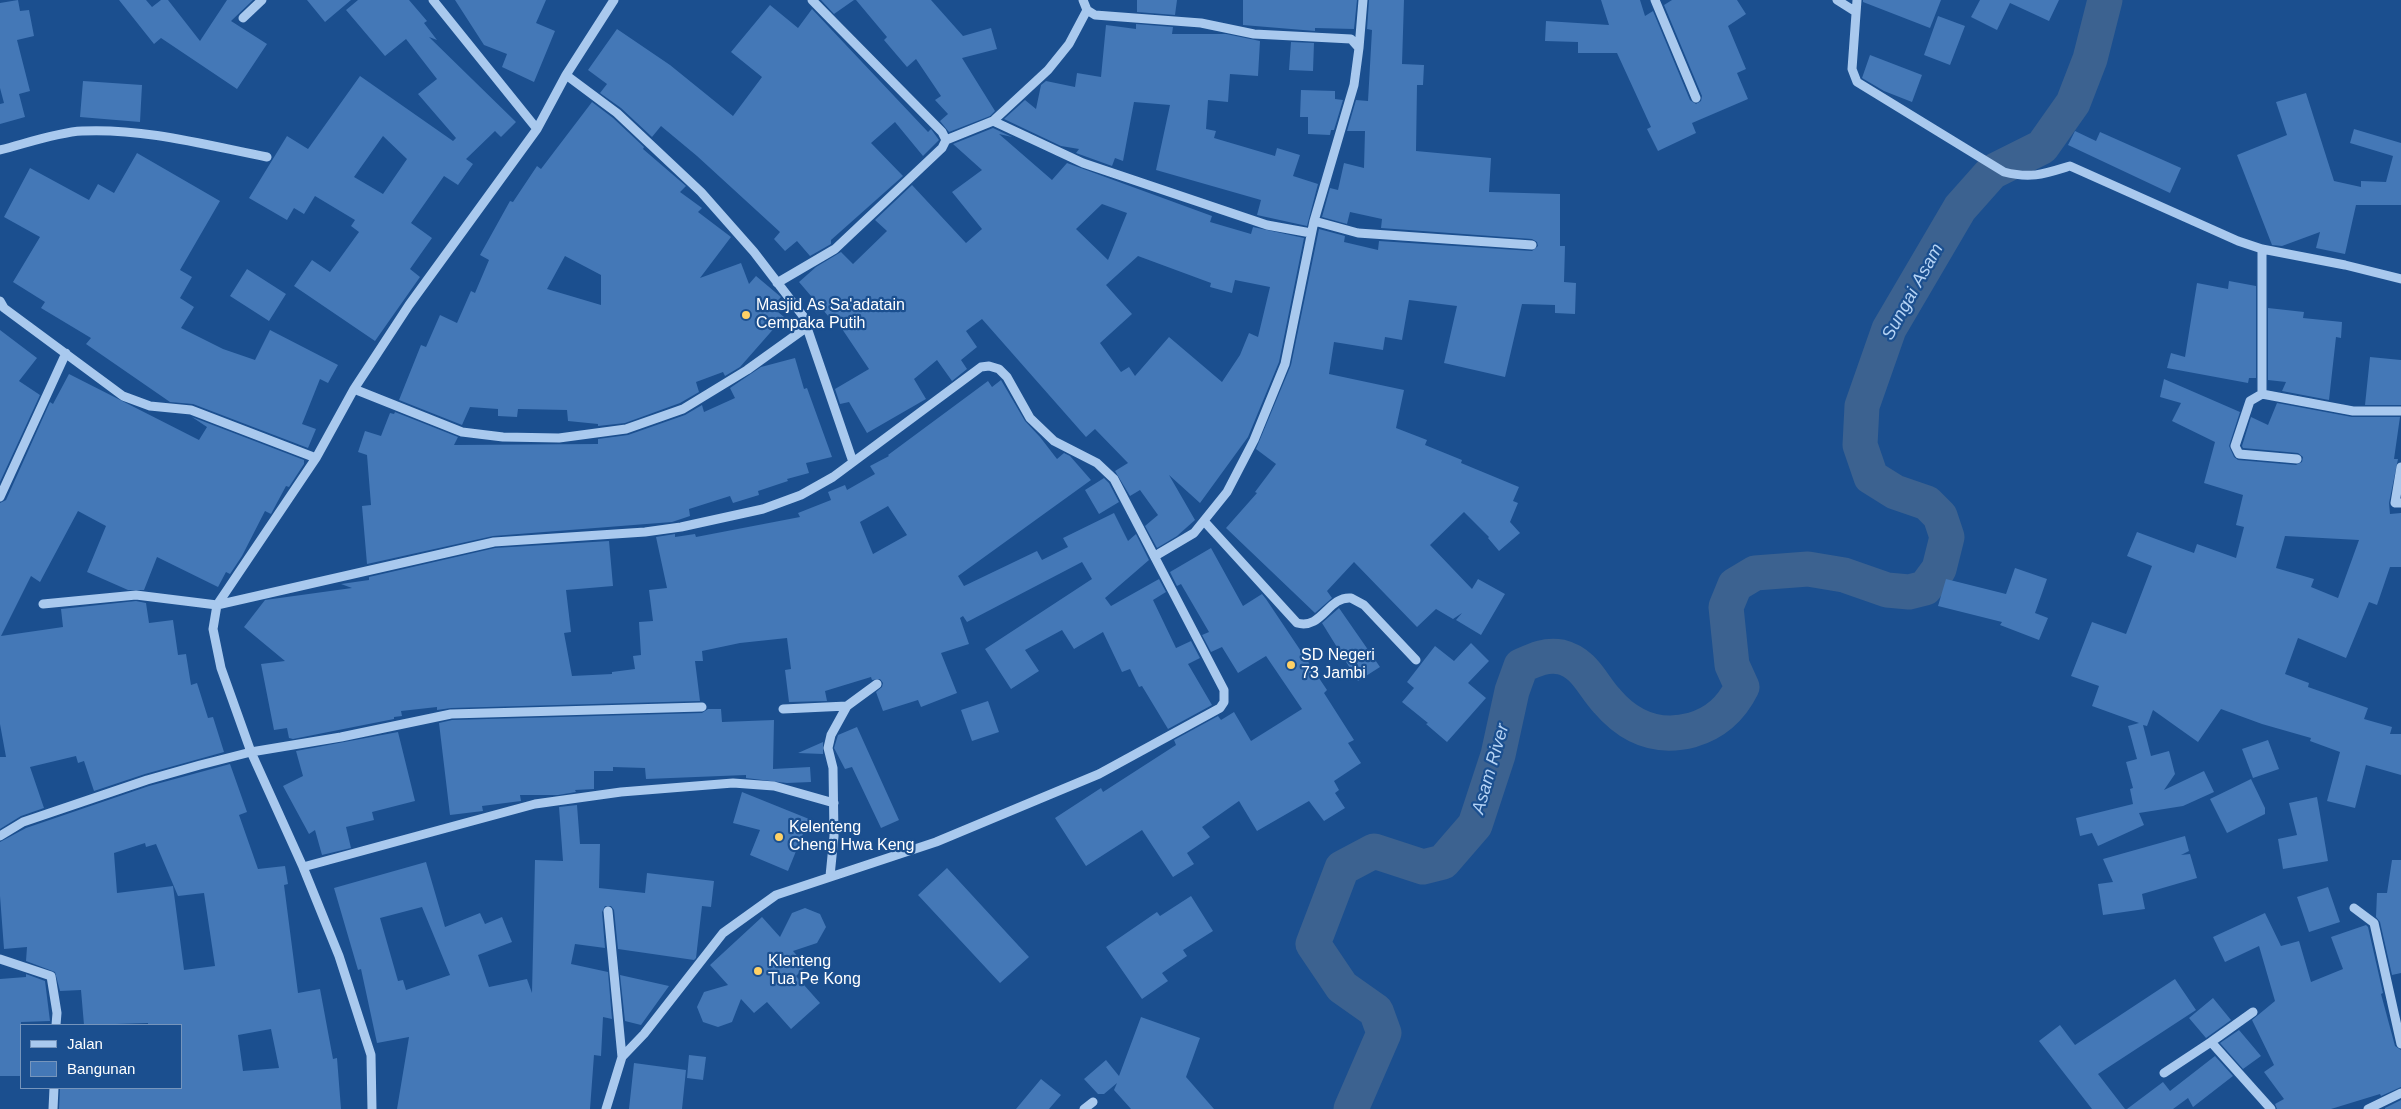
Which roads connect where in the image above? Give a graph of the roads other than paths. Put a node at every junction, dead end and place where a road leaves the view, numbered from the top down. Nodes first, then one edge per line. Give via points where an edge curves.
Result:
1 (262, 0) edge
2 (433, 0) edge
3 (614, 0) edge
4 (812, 0) edge
5 (1083, 0) edge
6 (1363, 0) edge
7 (1655, 0) edge
8 (1837, 0) edge
9 (1857, 0) edge
10 (1087, 10) junction
11 (1856, 12) junction
12 (243, 18) dead end
13 (1359, 48) junction
14 (566, 75) junction
15 (1696, 98) dead end
16 (993, 121) junction
17 (537, 129) junction
18 (946, 140) junction
19 (0, 150) edge
20 (266, 157) dead end
21 (1314, 221) junction
22 (1311, 233) junction
23 (1532, 245) dead end
24 (2262, 249) junction
25 (2401, 279) edge
26 (778, 283) junction
27 (0, 301) edge
28 (807, 327) junction
29 (66, 353) junction
30 (354, 389) junction
31 (2262, 394) junction
32 (2401, 411) edge
33 (316, 458) junction
34 (2297, 459) dead end
35 (853, 462) junction
36 (2401, 467) edge
37 (0, 497) edge
38 (2398, 503) edge
39 (1204, 521) junction
40 (1155, 556) junction
41 (42, 604) dead end
42 (216, 605) junction
43 (1416, 660) dead end
44 (877, 684) dead end
45 (847, 706) junction
46 (702, 708) dead end
47 (783, 710) dead end
48 (251, 752) junction
49 (834, 803) junction
50 (0, 836) edge
51 (303, 867) junction
52 (830, 876) junction
53 (2354, 908) dead end
54 (608, 911) dead end
55 (0, 959) edge
56 (2253, 1012) dead end
57 (56, 1024) edge
58 (2212, 1042) junction
59 (2401, 1044) edge
60 (622, 1057) junction
61 (2164, 1073) dead end
62 (54, 1089) edge
63 (2401, 1093) edge
64 (1093, 1102) dead end
65 (53, 1109) edge
66 (372, 1109) edge
67 (606, 1109) edge
68 (1084, 1109) edge
69 (2271, 1109) edge
70 (2368, 1109) edge

1 - 12 street
2 - 17 street
3 - 14 street
4 - 18 street via 942,132
5 - 10 street
6 - 13 street
7 - 15 street
8 - 11 street
9 - 11 street
10 - 13 street via 1105,17 1201,23 1254,34 1351,39
10 - 16 street via 1069,44 1048,70
11 - 24 street via 1852,69 1853,76 1862,87 2004,172 2036,177 2070,166
13 - 21 street via 1354,85
14 - 17 street
14 - 26 street via 618,113 701,192
16 - 18 street
16 - 22 street via 1083,163 1267,225
17 - 30 street via 409,305
18 - 26 street via 942,148 871,218 835,249
19 - 20 street via 80,131 124,132
21 - 22 street
21 - 23 street via 1358,233
22 - 39 street via 1285,364 1254,440 1228,492
24 - 25 street
24 - 31 street
26 - 28 street via 803,316
27 - 29 street via 4,308
28 - 30 street via 683,409 616,430 558,438 462,432
28 - 35 street
29 - 33 street via 123,396 150,406 191,410
29 - 37 street
30 - 33 street
31 - 32 street via 2353,411
31 - 34 street via 2250,401 2235,446 2237,451 2240,454
33 - 42 street
35 - 40 street via 981,367 989,366 1007,377 1030,418 1054,441 1097,463 1114,479
35 - 42 street via 801,495 763,510 645,532 494,542
36 - 38 street
39 - 40 street via 1194,532
39 - 43 street via 1298,623 1314,623 1336,602 1351,598 1364,605
40 - 52 street via 1224,690 1224,702 1220,708 1099,774 936,842
41 - 42 street via 136,595
42 - 48 street via 213,629 222,668
44 - 45 street
45 - 47 street
45 - 49 street via 831,735 828,748 833,768
46 - 48 street via 451,714
48 - 50 street via 148,780 23,822
48 - 51 street
49 - 51 street via 774,786 733,783 621,792 534,804
49 - 52 street
51 - 66 street via 339,956 371,1055
52 - 60 street via 776,895 723,934
53 - 59 street via 2374,923
54 - 60 street
55 - 57 street via 51,976
56 - 58 street
58 - 61 street
58 - 69 street
60 - 67 street
62 - 65 street
63 - 70 street
64 - 68 street

